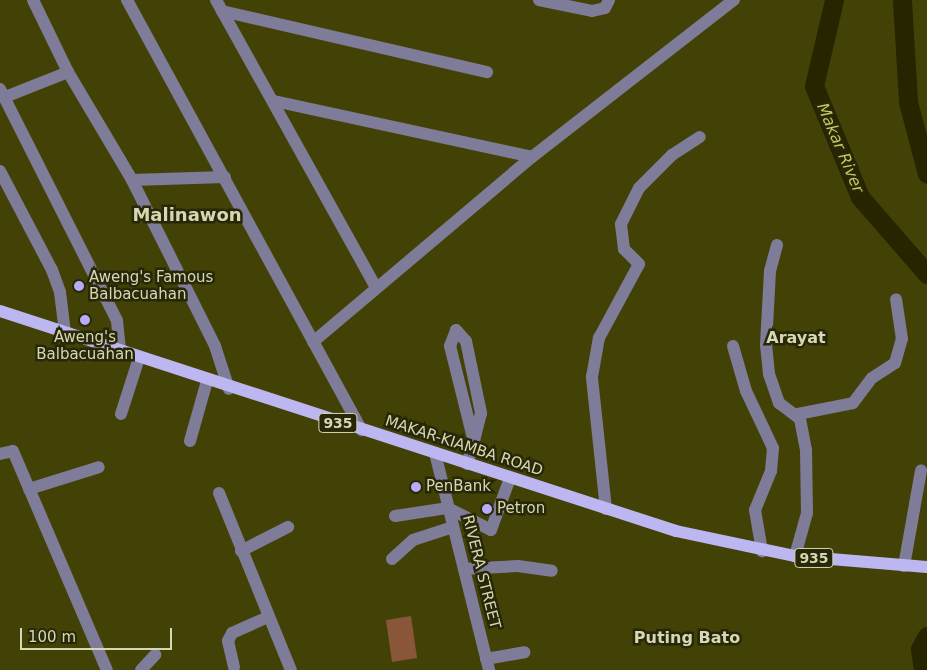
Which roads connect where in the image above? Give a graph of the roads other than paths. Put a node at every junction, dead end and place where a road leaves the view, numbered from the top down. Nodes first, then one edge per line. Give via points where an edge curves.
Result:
1 (33, 0) edge
2 (128, 0) edge
3 (539, 0) edge
4 (609, 0) edge
5 (734, 0) edge
6 (219, 6) edge
7 (68, 72) junction
8 (486, 72) dead end
9 (2, 93) edge
10 (274, 101) junction
11 (700, 137) dead end
12 (532, 157) junction
13 (0, 171) edge
14 (225, 177) junction
15 (132, 180) junction
16 (777, 245) dead end
17 (376, 288) junction
18 (896, 299) dead end
19 (0, 311) edge
20 (65, 333) junction
21 (313, 342) junction
22 (733, 346) dead end
23 (120, 351) junction
24 (139, 358) junction
25 (207, 381) junction
26 (229, 389) junction
27 (121, 414) dead end
28 (798, 414) junction
29 (361, 430) junction
30 (190, 441) dead end
31 (474, 442) junction
32 (435, 453) junction
33 (0, 454) edge
34 (467, 464) junction
35 (99, 467) dead end
36 (922, 471) dead end
37 (510, 478) junction
38 (29, 489) junction
39 (220, 493) dead end
40 (448, 508) junction
41 (606, 509) junction
42 (395, 516) dead end
43 (288, 527) dead end
44 (453, 527) junction
45 (241, 551) junction
46 (762, 551) junction
47 (794, 556) junction
48 (392, 559) dead end
49 (906, 566) junction
50 (927, 567) edge
51 (464, 570) junction
52 (552, 570) dead end
53 (268, 617) junction
54 (524, 652) dead end
55 (155, 655) dead end
56 (487, 664) edge
57 (234, 667) dead end
58 (107, 670) edge
59 (141, 670) edge
60 (291, 670) edge

1 - 7 street
2 - 14 street
3 - 4 street via 592,12 605,8
5 - 12 street
6 - 8 street
6 - 10 street
7 - 9 street
7 - 15 street
9 - 23 street via 117,321
10 - 12 street
10 - 17 street
11 - 41 street via 672,155 639,188 621,224 624,249 639,264 600,338 592,377
12 - 17 street
13 - 20 street via 52,270 60,292
14 - 15 street
14 - 21 street
15 - 26 street via 215,346
16 - 28 street via 770,271 768,364 776,399
17 - 21 street
18 - 28 street via 902,340 895,363 872,378 853,403
19 - 20 main road, MAKAR-KIAMBA ROAD / 935
20 - 23 main road, MAKAR-KIAMBA ROAD / 935
21 - 29 street
22 - 46 street via 746,391 773,448 771,471 756,510
23 - 24 main road, MAKAR-KIAMBA ROAD / 935
24 - 25 main road, MAKAR-KIAMBA ROAD / 935
24 - 27 street
25 - 26 main road, MAKAR-KIAMBA ROAD / 935
25 - 30 street
26 - 29 main road, MAKAR-KIAMBA ROAD / 935
28 - 47 street via 805,433 808,494 805,525
29 - 32 main road, MAKAR-KIAMBA ROAD / 935
31 - 31 street via 482,413 466,342 456,330 450,346
31 - 34 street
32 - 34 main road, MAKAR-KIAMBA ROAD / 935
32 - 40 street, RIVERA STREET
33 - 38 street via 13,451
34 - 37 main road, MAKAR-KIAMBA ROAD / 935
35 - 38 street
36 - 49 street
37 - 40 street via 491,530
37 - 41 main road, MAKAR-KIAMBA ROAD / 935
38 - 58 street
39 - 45 street
40 - 42 street
40 - 44 street, RIVERA STREET
41 - 46 main road, MAKAR-KIAMBA ROAD / 935 via 676,531
43 - 45 street
44 - 48 street via 413,540
44 - 51 street, RIVERA STREET
45 - 53 street
46 - 47 main road, MAKAR-KIAMBA ROAD / 935
47 - 49 main road, MAKAR-KIAMBA ROAD / 935
49 - 50 main road, MAKAR-KIAMBA ROAD / 935
51 - 52 street via 518,566
51 - 56 street, RIVERA STREET
53 - 57 street via 232,633 228,641
53 - 60 street
54 - 56 street
55 - 59 street

